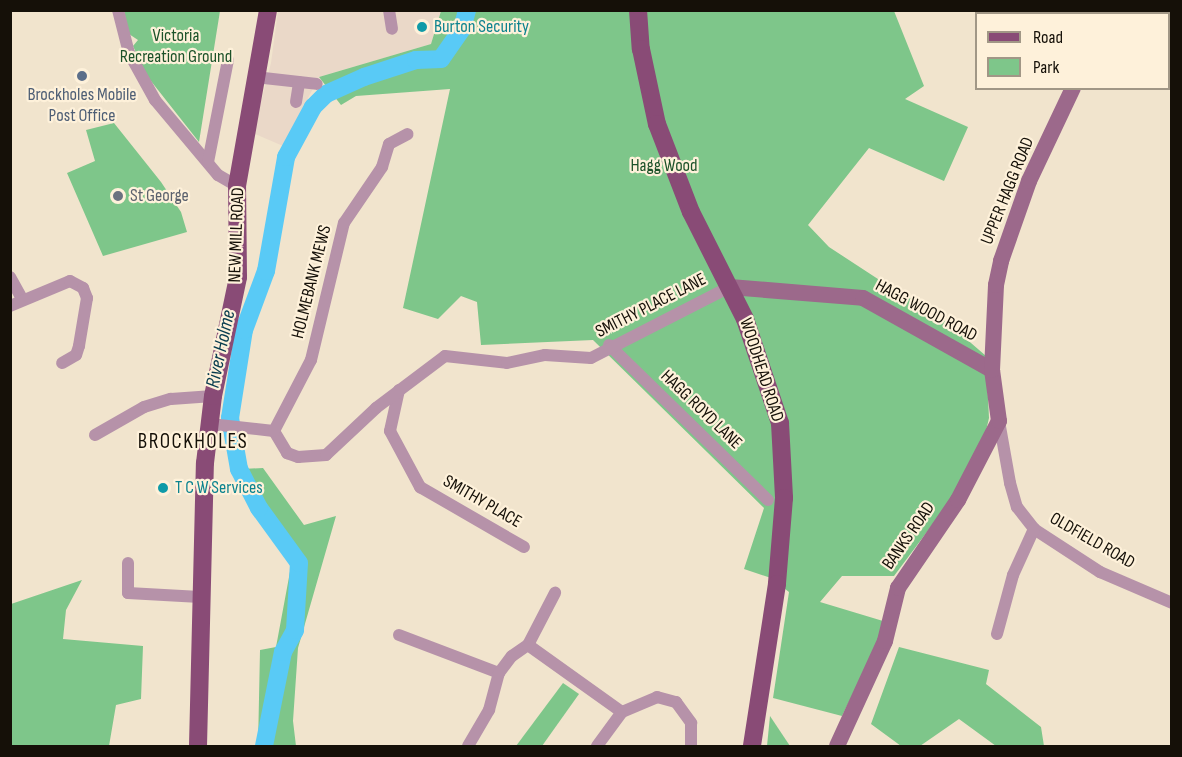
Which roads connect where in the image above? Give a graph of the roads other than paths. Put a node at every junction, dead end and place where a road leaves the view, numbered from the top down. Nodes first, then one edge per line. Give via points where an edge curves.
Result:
1 (118, 10) edge
2 (268, 10) edge
3 (389, 10) edge
4 (638, 10) edge
5 (392, 29) dead end
6 (228, 60) dead end
7 (255, 76) junction
8 (299, 82) junction
9 (317, 84) dead end
10 (1072, 90) edge
11 (296, 102) dead end
12 (408, 134) dead end
13 (208, 162) junction
14 (237, 186) junction
15 (10, 276) edge
16 (730, 287) junction
17 (23, 300) junction
18 (10, 306) edge
19 (609, 345) junction
20 (62, 363) dead end
21 (992, 370) junction
22 (399, 390) junction
23 (213, 396) junction
24 (999, 421) junction
25 (215, 425) junction
26 (274, 431) junction
27 (95, 435) dead end
28 (768, 500) dead end
29 (1034, 529) junction
30 (524, 547) dead end
31 (128, 563) dead end
32 (555, 593) dead end
33 (200, 597) junction
34 (1172, 603) edge
35 (997, 634) dead end
36 (399, 635) dead end
37 (528, 645) junction
38 (499, 673) junction
39 (622, 712) junction
40 (198, 747) edge
41 (468, 747) edge
42 (597, 747) edge
43 (691, 747) edge
44 (752, 747) edge
45 (837, 747) edge

1 - 13 street via 129,53 144,83
2 - 7 main road, NEW MILL ROAD
3 - 5 street
4 - 16 main road, WOODHEAD ROAD via 641,49 657,124 691,213
6 - 13 street
7 - 8 street
7 - 14 main road, NEW MILL ROAD
8 - 9 street
8 - 11 street
10 - 21 street, UPPER HAGG ROAD via 1029,181 1001,261 996,285
12 - 26 street, HOLMEBANK MEWS via 385,141 382,167 344,223 311,360
13 - 14 street via 224,180
14 - 23 main road, NEW MILL ROAD via 238,277
15 - 17 street
16 - 19 street, SMITHY PLACE LANE
16 - 21 street, HAGG WOOD ROAD via 863,298
16 - 44 main road, WOODHEAD ROAD via 758,352 780,423 783,487 777,584
17 - 18 street
17 - 20 street via 70,281 83,288 87,298 79,346 76,355
19 - 22 street, SMITHY PLACE LANE via 591,358 545,355 507,363 445,356
19 - 28 street, HAGG ROYD LANE
21 - 24 street, UPPER HAGG ROAD
22 - 26 street, SMITHY PLACE LANE via 326,455 298,457 287,453
22 - 30 street, SMITHY PLACE via 390,430 420,487
23 - 25 main road, NEW MILL ROAD
23 - 27 street via 171,399 144,406
24 - 29 street, OLDFIELD ROAD via 1017,507
24 - 45 street, BANKS ROAD via 958,500 898,588 885,641
25 - 26 street
25 - 33 main road, NEW MILL ROAD
29 - 34 street, OLDFIELD ROAD via 1100,572
29 - 35 street via 1013,575
31 - 33 street via 128,593
32 - 37 street
33 - 40 main road, NEW MILL ROAD
36 - 38 street
37 - 38 street via 512,656
37 - 39 street
38 - 41 street via 489,710
39 - 42 street
39 - 43 street via 657,698 676,702 691,723

